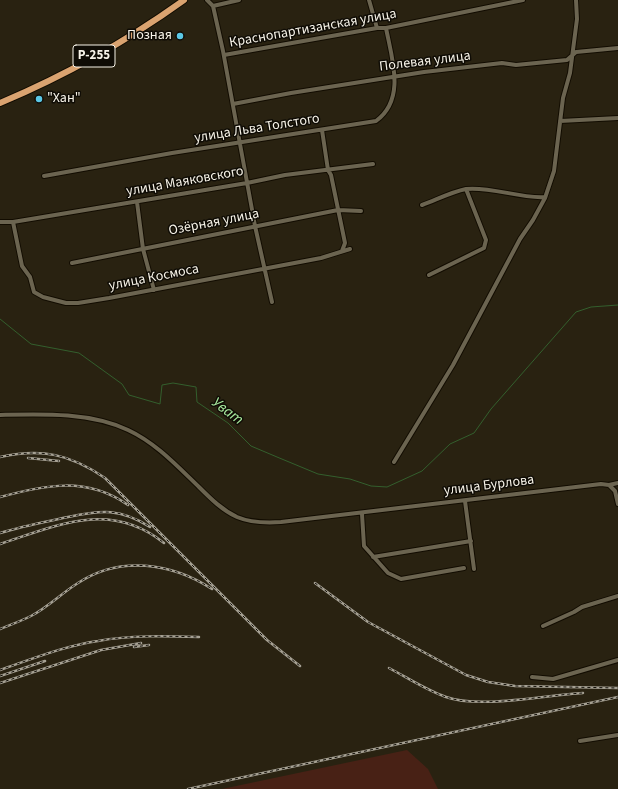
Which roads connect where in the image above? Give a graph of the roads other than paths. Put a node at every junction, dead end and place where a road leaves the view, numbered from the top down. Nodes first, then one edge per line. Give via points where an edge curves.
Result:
1 (184, 0) edge
2 (207, 0) edge
3 (239, 0) edge
4 (369, 0) edge
5 (523, 0) edge
6 (576, 0) edge
7 (213, 6) junction
8 (377, 28) junction
9 (386, 28) junction
10 (618, 48) edge
11 (224, 55) junction
12 (571, 56) junction
13 (395, 77) junction
14 (0, 103) edge
15 (233, 104) junction
16 (618, 118) edge
17 (560, 121) junction
18 (322, 130) junction
19 (239, 143) junction
20 (373, 164) dead end
21 (328, 170) junction
22 (44, 176) dead end
23 (247, 183) junction
24 (466, 189) junction
25 (545, 197) junction
26 (137, 202) junction
27 (422, 205) dead end
28 (338, 210) junction
29 (361, 211) dead end
30 (0, 222) edge
31 (13, 222) junction
32 (255, 226) junction
33 (143, 249) junction
34 (350, 249) dead end
35 (342, 251) junction
36 (72, 263) dead end
37 (264, 268) junction
38 (429, 275) dead end
39 (154, 290) junction
40 (272, 302) dead end
41 (0, 415) edge
42 (394, 462) dead end
43 (618, 483) edge
44 (609, 485) junction
45 (465, 501) junction
46 (618, 504) edge
47 (362, 514) junction
48 (471, 541) junction
49 (373, 557) junction
50 (464, 568) dead end
51 (474, 569) dead end
52 (618, 596) edge
53 (543, 626) dead end
54 (618, 660) edge
55 (532, 677) dead end
56 (618, 735) edge
57 (580, 741) dead end

1 - 14 highway, Р-255 via 106,50 31,90
2 - 7 street
3 - 7 street
4 - 8 street
5 - 9 street, Краснопартизанская улица
6 - 12 street via 577,19
7 - 11 street
8 - 9 street, Краснопартизанская улица
8 - 11 street, Краснопартизанская улица
9 - 13 street, улица Льва Толстого
10 - 12 street, Полевая улица via 576,52
11 - 15 street
12 - 13 street, Полевая улица via 566,60 554,62 516,65 502,63
12 - 17 street
13 - 15 street, Полевая улица
13 - 18 street, улица Льва Толстого via 392,101 376,121
15 - 19 street
16 - 17 street
17 - 25 street via 554,171
18 - 19 street, улица Льва Толстого
18 - 21 street
19 - 22 street, улица Льва Толстого
19 - 23 street
20 - 21 street, улица Маяковского
21 - 23 street, улица Маяковского
21 - 28 street
23 - 26 street, улица Маяковского
23 - 32 street
24 - 25 street
24 - 27 street
24 - 38 street via 486,240 484,248
25 - 42 street via 453,365
26 - 31 street, улица Маяковского
26 - 33 street
28 - 29 street, Озёрная улица
28 - 32 street, Озёрная улица
28 - 35 street via 345,243
30 - 31 street, улица Маяковского
31 - 39 street, улица Космоса via 22,266 30,278 34,292 42,297 78,304
32 - 33 street, Озёрная улица
32 - 37 street
33 - 36 street, Озёрная улица
33 - 39 street
34 - 35 street, улица Космоса
35 - 37 street, улица Космоса via 321,258
37 - 39 street, улица Космоса
37 - 40 street
41 - 47 street, улица Бурлова via 33,414 94,419 129,430 162,452 223,510 237,518 281,522
43 - 44 street, улица Бурлова
44 - 45 street, улица Бурлова
44 - 46 street via 615,491
45 - 47 street, улица Бурлова
45 - 48 street
47 - 49 street via 364,546
48 - 49 street
48 - 51 street
49 - 50 street via 388,573 401,579
52 - 53 street via 582,607
54 - 55 street via 553,679
56 - 57 street

